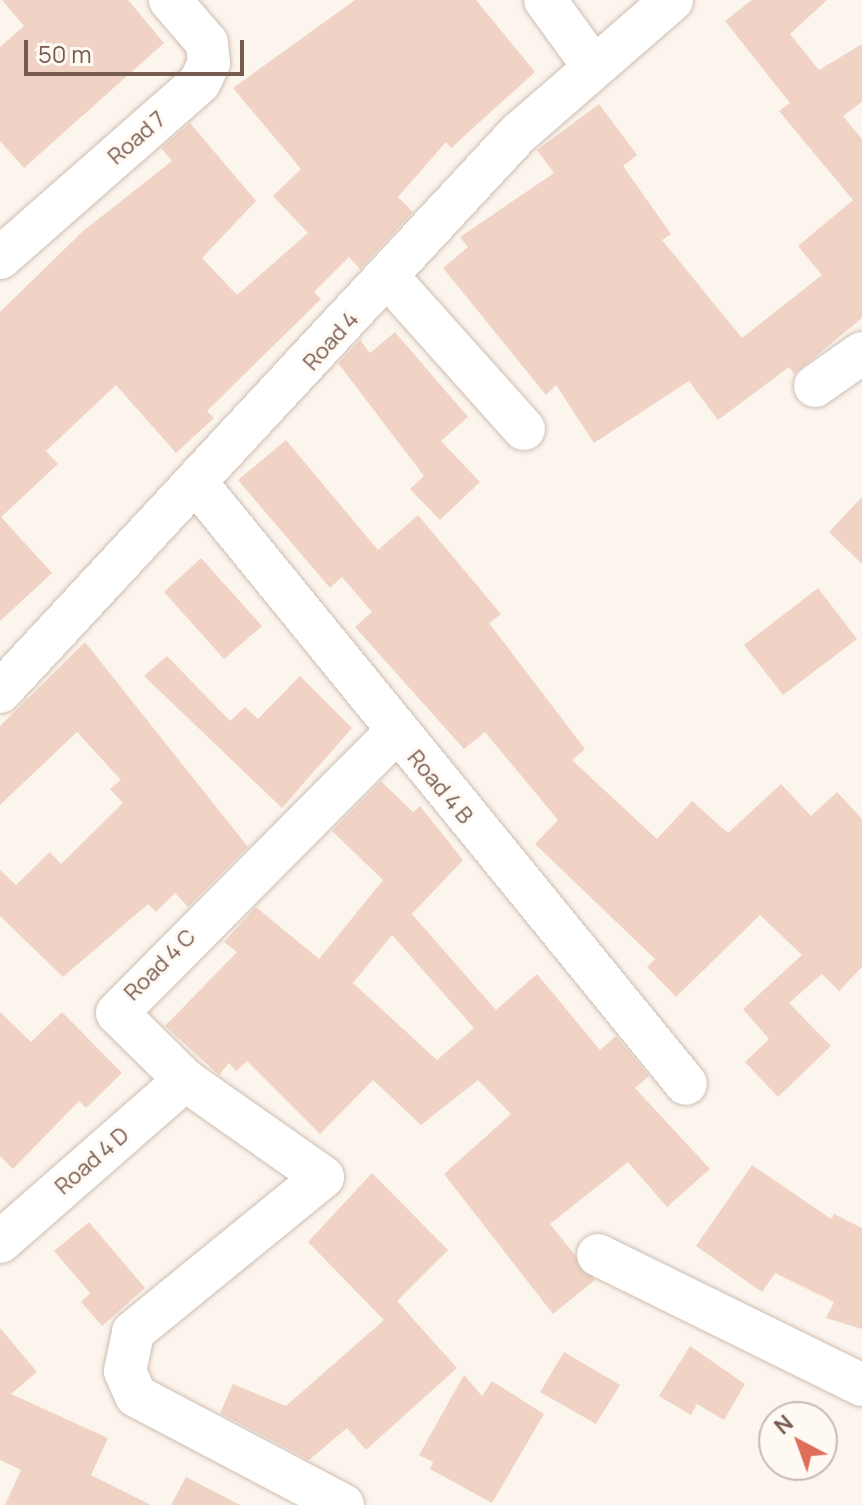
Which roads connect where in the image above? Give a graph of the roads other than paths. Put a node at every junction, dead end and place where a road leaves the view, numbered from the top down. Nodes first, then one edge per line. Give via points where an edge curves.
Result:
1 (170, 0) edge
2 (545, 0) edge
3 (672, 0) edge
4 (593, 66) junction
5 (0, 258) edge
6 (388, 277) junction
7 (862, 353) edge
8 (815, 386) dead end
9 (524, 429) dead end
10 (199, 486) junction
11 (0, 692) edge
12 (395, 733) junction
13 (185, 1080) junction
14 (686, 1084) dead end
15 (0, 1242) edge
16 (598, 1255) dead end
17 (862, 1385) edge
18 (343, 1505) edge

1 - 5 street, Road 7 via 207,43 209,63 200,82
2 - 4 street
3 - 4 street, Road 4
4 - 6 street, Road 4 via 519,133
6 - 9 street
6 - 10 street, Road 4
7 - 8 street
10 - 11 street, Road 4
10 - 12 street, Road 4 B
12 - 13 street, Road 4 C via 124,1000 117,1013 129,1029
12 - 14 street, Road 4 B
13 - 15 street, Road 4 D
13 - 18 street, Road 4 C via 323,1177 133,1332 125,1371 136,1396
16 - 17 street

